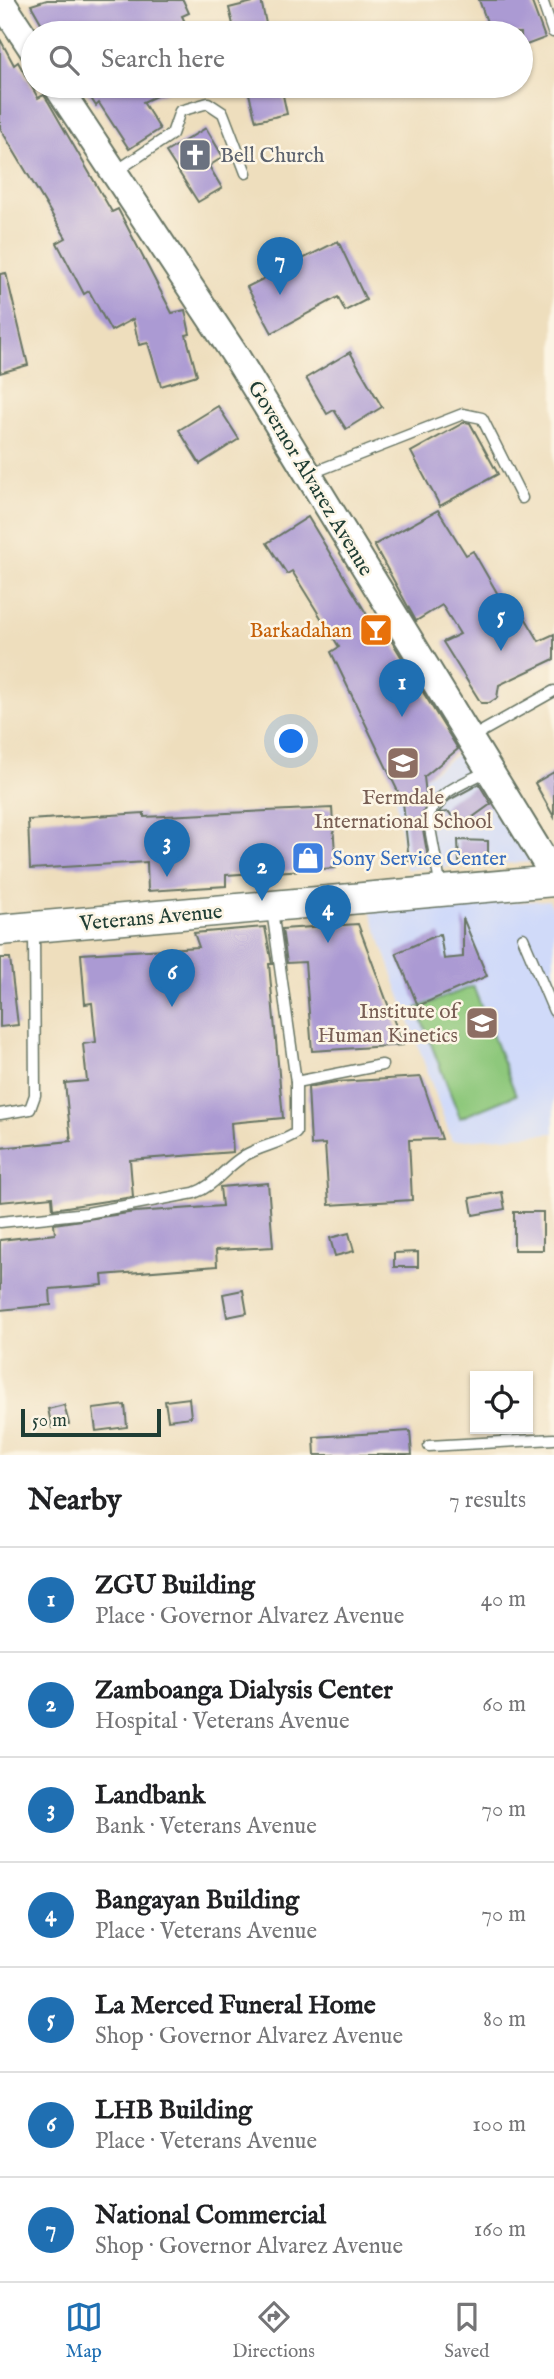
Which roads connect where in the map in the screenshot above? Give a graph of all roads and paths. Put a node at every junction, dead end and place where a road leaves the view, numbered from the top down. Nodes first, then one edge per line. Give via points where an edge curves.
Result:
1 (0, 0) edge
2 (542, 0) edge
3 (21, 32) edge
4 (553, 32) edge
5 (65, 98) edge
6 (115, 172) junction
7 (246, 173) dead end
8 (309, 474) junction
9 (522, 498) dead end
10 (554, 691) edge
11 (470, 739) junction
12 (489, 770) junction
13 (554, 878) edge
14 (441, 891) junction
15 (271, 906) junction
16 (34, 927) junction
17 (0, 930) edge
18 (523, 938) dead end
19 (554, 1011) edge
20 (382, 1065) dead end
21 (296, 1082) junction
22 (0, 1114) edge
23 (0, 1222) edge
24 (554, 1439) edge
25 (429, 1446) dead end

1 - 3 main road
2 - 4 lane
5 - 6 main road, Governor Alvarez Avenue
6 - 7 lane via 172,134 180,111 208,103 223,113
6 - 8 main road, Governor Alvarez Avenue
8 - 9 lane via 463,414 482,418
8 - 11 main road, Governor Alvarez Avenue
10 - 11 lane
11 - 12 main road, Governor Alvarez Avenue
12 - 13 main road, Governor Alvarez Avenue
12 - 14 lane via 438,798 431,807 428,817
13 - 14 main road, Veterans Avenue
14 - 15 main road, Veterans Avenue
15 - 16 main road, Veterans Avenue
15 - 21 lane
16 - 17 main road, Veterans Avenue
16 - 22 lane via 34,1103 30,1108
18 - 19 lane
20 - 21 lane
21 - 23 lane via 296,1133 244,1156 207,1189 87,1213
24 - 25 lane

